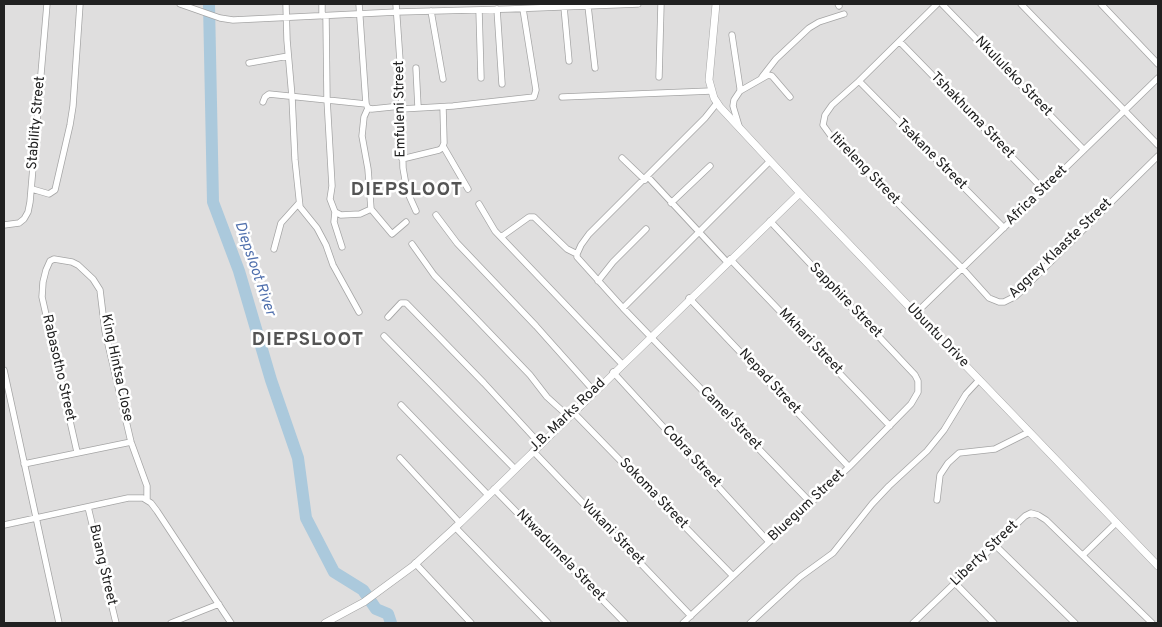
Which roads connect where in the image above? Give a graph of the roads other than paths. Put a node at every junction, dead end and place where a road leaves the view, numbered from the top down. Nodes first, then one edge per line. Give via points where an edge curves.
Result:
1 (48, 4) edge
2 (80, 4) edge
3 (180, 4) edge
4 (286, 4) edge
5 (322, 4) edge
6 (359, 4) edge
7 (396, 4) edge
8 (638, 4) edge
9 (662, 4) edge
10 (716, 4) edge
11 (937, 4) edge
12 (942, 4) edge
13 (1021, 4) edge
14 (1101, 4) edge
15 (509, 6) edge
16 (588, 6) junction
17 (564, 7) junction
18 (435, 8) edge
19 (476, 8) edge
20 (498, 9) junction
21 (523, 9) junction
22 (397, 12) junction
23 (359, 14) junction
24 (844, 14) dead end
25 (324, 16) junction
26 (286, 18) junction
27 (732, 35) dead end
28 (900, 42) junction
29 (288, 56) junction
30 (569, 61) dead end
31 (249, 63) dead end
32 (1158, 64) edge
33 (416, 68) dead end
34 (595, 68) dead end
35 (659, 77) dead end
36 (762, 77) junction
37 (480, 78) dead end
38 (1158, 78) edge
39 (443, 80) dead end
40 (859, 81) junction
41 (502, 84) dead end
42 (711, 91) junction
43 (740, 91) junction
44 (292, 97) junction
45 (562, 97) dead end
46 (790, 97) dead end
47 (327, 99) junction
48 (263, 102) dead end
49 (717, 104) junction
50 (367, 106) junction
51 (443, 107) junction
52 (401, 108) junction
53 (418, 108) junction
54 (1125, 110) junction
55 (739, 128) junction
56 (1158, 145) edge
57 (443, 146) junction
58 (1084, 150) junction
59 (1158, 156) edge
60 (622, 158) dead end
61 (402, 159) junction
62 (770, 161) junction
63 (710, 166) dead end
64 (646, 179) junction
65 (32, 189) junction
66 (468, 189) dead end
67 (1043, 190) junction
68 (800, 193) junction
69 (299, 203) junction
70 (672, 203) junction
71 (479, 204) dead end
72 (371, 208) junction
73 (416, 211) dead end
74 (335, 212) junction
75 (436, 215) dead end
76 (770, 221) junction
77 (406, 222) dead end
78 (4, 225) edge
79 (1004, 228) junction
80 (646, 229) dead end
81 (699, 232) junction
82 (501, 237) junction
83 (412, 244) dead end
84 (342, 246) dead end
85 (274, 249) dead end
86 (577, 254) junction
87 (729, 261) junction
88 (962, 268) junction
89 (598, 281) junction
90 (43, 282) joint
91 (689, 298) junction
92 (622, 308) junction
93 (359, 312) dead end
94 (915, 314) junction
95 (388, 317) dead end
96 (384, 336) dead end
97 (651, 336) junction
98 (622, 364) junction
99 (4, 370) edge
100 (613, 372) junction
101 (979, 380) junction
102 (918, 381) joint
103 (594, 391) junction
104 (401, 405) dead end
105 (571, 414) junction
106 (890, 426) junction
107 (1029, 432) junction
108 (131, 442) junction
109 (540, 444) junction
110 (533, 451) junction
111 (78, 452) junction
112 (400, 458) dead end
113 (24, 464) junction
114 (849, 467) junction
115 (515, 469) junction
116 (494, 489) junction
117 (488, 495) junction
118 (147, 500) junction
119 (937, 500) dead end
120 (810, 502) junction
121 (88, 507) junction
122 (36, 518) junction
123 (1116, 523) junction
124 (4, 525) edge
125 (458, 525) junction
126 (769, 542) junction
127 (995, 545) junction
128 (1083, 555) junction
129 (415, 564) junction
130 (1158, 566) edge
131 (732, 576) junction
132 (955, 583) junction
133 (219, 604) junction
134 (691, 616) junction
135 (59, 623) edge
136 (116, 623) edge
137 (171, 623) edge
138 (231, 623) edge
139 (325, 623) edge
140 (471, 623) edge
141 (548, 623) edge
142 (625, 623) edge
143 (683, 623) edge
144 (750, 623) edge
145 (913, 623) edge
146 (994, 623) edge
147 (1075, 623) edge
148 (1152, 623) edge

1 - 65 street, Stability Street
2 - 65 street via 73,106 54,190 48,194
3 - 26 street via 226,20
4 - 26 street
5 - 25 street
6 - 23 street
7 - 22 street, Emfuleni Street
8 - 16 street
9 - 35 street
10 - 42 street via 709,80
11 - 28 street, Itireleng Street
12 - 58 street, Nkululeko Street
13 - 54 street
14 - 32 street
15 - 20 street
15 - 21 street
16 - 17 street
16 - 34 street
17 - 21 street
17 - 30 street
18 - 19 street
18 - 22 street
18 - 39 street
19 - 20 street
19 - 37 street
20 - 41 street
21 - 51 street via 536,90 534,97
22 - 23 street
22 - 52 street, Emfuleni Street
23 - 25 street
23 - 50 street
24 - 36 street via 809,28 776,58
25 - 26 street
25 - 47 street
26 - 29 street
27 - 43 street
28 - 40 street, Itireleng Street
28 - 67 street, Tshakhuma Street
29 - 31 street
29 - 44 street
33 - 53 street
36 - 43 street
36 - 46 street via 772,76
38 - 54 street, Africa Street
40 - 79 street, Tsakane Street
40 - 88 street, Itireleng Street via 828,110 823,120 825,128
42 - 45 street
42 - 49 street
43 - 55 street via 733,106
44 - 47 street
44 - 48 street via 269,94
44 - 69 street
47 - 50 street
47 - 74 street via 330,199
49 - 55 street, Ubuntu Drive
49 - 64 street
50 - 52 street via 372,109
50 - 72 street via 362,136
51 - 53 street
51 - 57 street
52 - 53 street
52 - 61 street, Emfuleni Street
54 - 56 street
54 - 58 street, Africa Street
55 - 62 street, Ubuntu Drive
57 - 61 street via 440,150
57 - 66 street
58 - 67 street, Africa Street
59 - 88 street, Aggrey Klaaste Street via 1012,299 999,302 989,298
60 - 64 street, Mkhari Street
61 - 73 street, Emfuleni Street via 407,191
62 - 68 street, Ubuntu Drive
62 - 81 street
63 - 70 street
64 - 70 street, Mkhari Street
64 - 86 street via 590,234
65 - 78 street, Stability Street via 24,219
67 - 79 street, Africa Street
68 - 76 street, J.B. Marks Road
68 - 94 street, Ubuntu Drive
69 - 85 street via 281,223
69 - 93 street via 317,228
70 - 81 street, Mkhari Street
71 - 82 street
72 - 74 street via 350,216
72 - 77 street via 392,234
74 - 84 street via 334,222
75 - 103 street via 457,243
76 - 87 street, J.B. Marks Road
76 - 102 street, Sapphire Street
79 - 88 street, Africa Street
80 - 89 street
81 - 87 street, Mkhari Street
81 - 92 street
82 - 86 street, Camel Street via 529,217 534,217 567,249
82 - 98 street
83 - 105 street, Sokoma Street via 434,275 547,397
86 - 89 street, Camel Street
87 - 91 street, J.B. Marks Road
87 - 106 street, Mkhari Street
88 - 94 street, Africa Street
89 - 92 street, Camel Street
90 - 108 street, King Hintsa Close via 49,263 54,259 78,265 98,284 105,331
90 - 111 street, Rabasotho Street via 44,305
91 - 97 street, J.B. Marks Road
91 - 114 street, Nepad Street
92 - 97 street, Camel Street
94 - 101 street, Ubuntu Drive
95 - 109 street via 401,303 406,303
96 - 115 street
97 - 98 street, J.B. Marks Road
97 - 120 street, Camel Street
98 - 100 street, J.B. Marks Road
99 - 113 street
100 - 103 street, J.B. Marks Road
100 - 126 street, Cobra Street
101 - 107 street, Ubuntu Drive
101 - 144 street via 927,451 872,504 833,553
102 - 106 street, Bluegum Street via 915,399
103 - 105 street, J.B. Marks Road
104 - 117 street
105 - 109 street, J.B. Marks Road
105 - 131 street, Sokoma Street
106 - 114 street, Bluegum Street
107 - 119 street via 995,449 959,453 940,475
107 - 123 street, Ubuntu Drive
108 - 111 street, King Hintsa Close
108 - 118 street, King Hintsa Close via 145,480
109 - 110 street, J.B. Marks Road
110 - 115 street, J.B. Marks Road
110 - 134 street, Vukani Street
111 - 113 street, King Hintsa Close
112 - 125 street
113 - 122 street
114 - 120 street, Bluegum Street
115 - 116 street, J.B. Marks Road
116 - 117 street, J.B. Marks Road
116 - 142 street, Ntwadumela Street
117 - 125 street, J.B. Marks Road
118 - 121 street via 137,496
118 - 133 street
120 - 126 street, Bluegum Street
121 - 122 street
121 - 136 street, Buang Street
122 - 124 street
122 - 135 street
123 - 128 street
123 - 130 street, Ubuntu Drive
125 - 129 street, J.B. Marks Road
125 - 141 street
126 - 131 street, Bluegum Street
127 - 128 street, Liberty Street via 1025,516 1034,513
127 - 132 street, Liberty Street
127 - 147 street
128 - 148 street, Liberty Street
129 - 139 street, J.B. Marks Road via 386,588
129 - 140 street
131 - 134 street, Bluegum Street
132 - 145 street, Liberty Street
132 - 146 street
133 - 137 street
133 - 138 street
134 - 143 street, Bluegum Street

